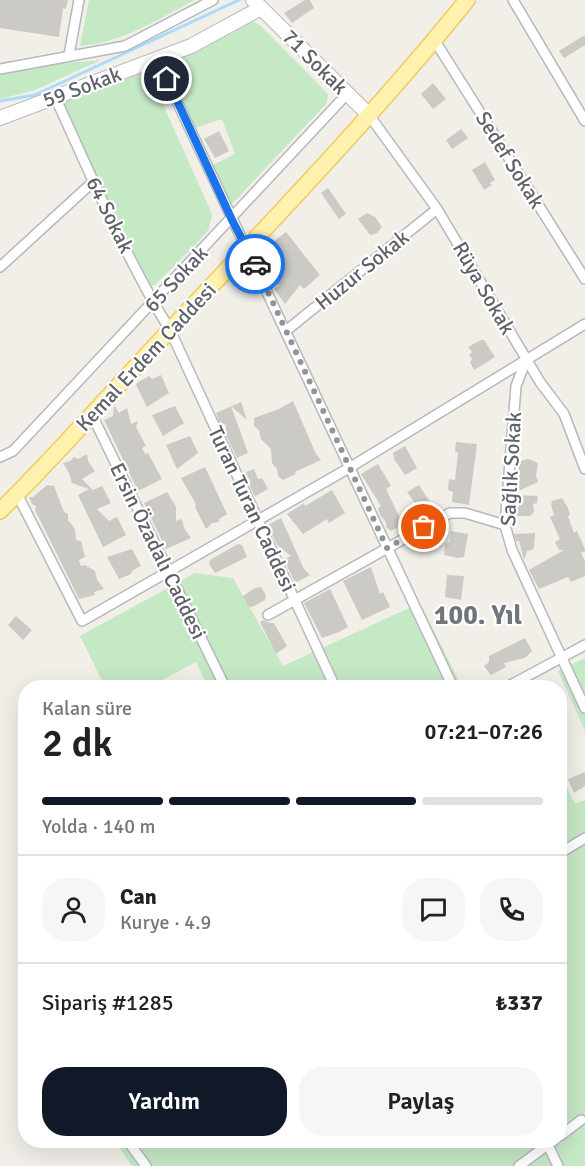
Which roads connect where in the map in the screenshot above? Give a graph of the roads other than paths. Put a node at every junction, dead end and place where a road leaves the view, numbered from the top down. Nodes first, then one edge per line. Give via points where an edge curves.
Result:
1 (79, 0) edge
2 (213, 0) edge
3 (467, 0) edge
4 (480, 0) edge
5 (513, 0) edge
6 (257, 4) edge
7 (435, 41) junction
8 (69, 55) junction
9 (158, 59) junction
10 (0, 69) edge
11 (347, 94) junction
12 (55, 97) junction
13 (369, 115) junction
14 (0, 117) edge
15 (585, 122) edge
16 (94, 181) junction
17 (437, 209) junction
18 (232, 220) junction
19 (247, 248) junction
20 (0, 267) edge
21 (585, 279) edge
22 (153, 303) junction
23 (585, 324) edge
24 (170, 330) junction
25 (287, 330) junction
26 (526, 360) junction
27 (92, 415) junction
28 (0, 457) edge
29 (349, 468) junction
30 (585, 469) edge
31 (17, 494) junction
32 (0, 511) edge
33 (257, 521) junction
34 (505, 525) junction
35 (387, 548) junction
36 (169, 572) junction
37 (294, 600) junction
38 (268, 615) dead end
39 (585, 645) edge
40 (562, 657) junction
41 (222, 680) edge
42 (332, 680) edge
43 (450, 680) edge
44 (520, 680) edge
45 (585, 708) edge
46 (585, 838) edge
47 (567, 849) edge
48 (581, 1120) dead end
49 (567, 1131) edge
50 (134, 1148) edge
51 (542, 1148) edge
52 (551, 1148) edge
53 (146, 1166) edge
54 (519, 1166) edge
55 (558, 1166) edge

1 - 8 street
2 - 8 street via 125,46
3 - 7 main road, Kemal Erdem Caddesi
4 - 7 main road, Kemal Erdem Caddesi
5 - 15 street
6 - 9 street, 59 Sokak via 190,46
6 - 11 street, 71 Sokak
7 - 13 main road, Kemal Erdem Caddesi
7 - 21 street, Sedef Sokak
8 - 10 street
9 - 12 street, 59 Sokak
9 - 18 street
11 - 13 street, 71 Sokak
11 - 18 street, 65 Sokak
12 - 14 street, 59 Sokak
12 - 16 street, 64 Sokak
13 - 17 street, Rüya Sokak
13 - 19 main road, Kemal Erdem Caddesi
16 - 20 street
16 - 22 street, 64 Sokak
17 - 25 street, Huzur Sokak
17 - 26 street, Rüya Sokak
18 - 19 street
18 - 22 street, 65 Sokak
19 - 24 main road, Kemal Erdem Caddesi
19 - 25 street
22 - 24 street, 64 Sokak
22 - 28 street, 65 Sokak via 13,451
23 - 26 street
24 - 27 main road, Kemal Erdem Caddesi
24 - 33 street, Turan Turan Caddesi
25 - 29 street
26 - 29 street
26 - 30 street, Rüya Sokak via 564,414
26 - 34 street, Sağlık Sokak via 516,386
27 - 31 main road, Kemal Erdem Caddesi
27 - 36 street, Ersin Özadalı Caddesi
29 - 33 street
29 - 35 street
31 - 32 main road, Kemal Erdem Caddesi
31 - 36 street via 82,621
33 - 36 street
33 - 37 street, Turan Turan Caddesi
34 - 35 street via 465,513 450,513
34 - 40 street, Sağlık Sokak via 512,550
35 - 37 street
35 - 43 street
36 - 41 street, Ersin Özadalı Caddesi
37 - 38 street
37 - 42 street, Turan Turan Caddesi
39 - 40 street
40 - 44 street
40 - 45 street, Sağlık Sokak
46 - 47 street
48 - 49 street
50 - 53 street
51 - 54 street
52 - 55 street

